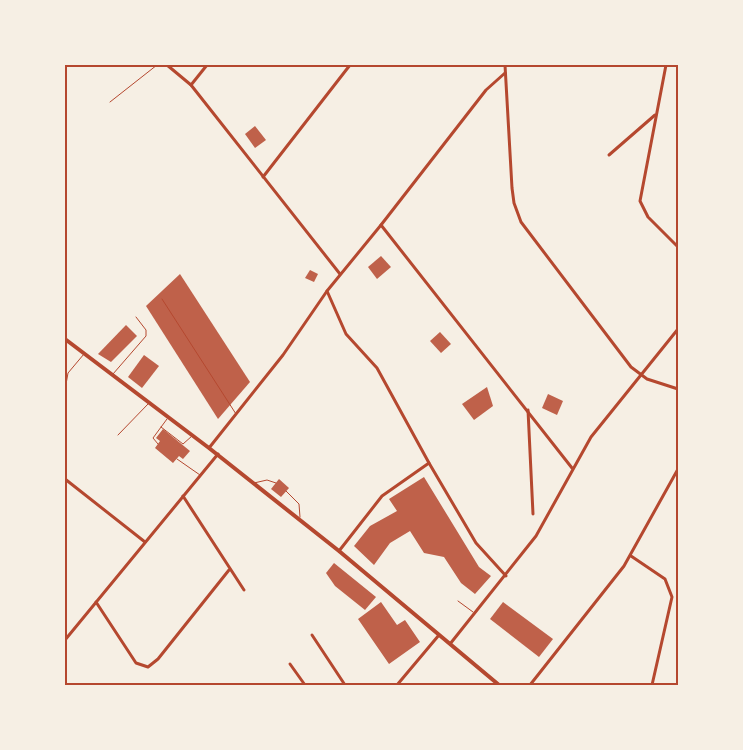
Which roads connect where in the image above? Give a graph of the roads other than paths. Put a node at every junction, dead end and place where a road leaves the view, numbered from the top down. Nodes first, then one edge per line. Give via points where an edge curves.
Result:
1 (157, 65) edge
2 (167, 65) edge
3 (207, 65) edge
4 (350, 65) edge
5 (505, 65) edge
6 (666, 65) edge
7 (506, 74) junction
8 (191, 85) junction
9 (110, 102) dead end
10 (656, 115) junction
11 (609, 155) dead end
12 (263, 177) junction
13 (382, 224) junction
14 (678, 247) edge
15 (340, 274) junction
16 (326, 291) junction
17 (162, 299) dead end
18 (136, 317) dead end
19 (678, 329) edge
20 (65, 339) edge
21 (84, 353) junction
22 (68, 373) junction
23 (65, 374) edge
24 (113, 375) junction
25 (640, 375) junction
26 (678, 389) edge
27 (65, 390) edge
28 (150, 403) junction
29 (528, 410) junction
30 (236, 414) junction
31 (169, 417) junction
32 (161, 427) junction
33 (118, 435) dead end
34 (193, 435) junction
35 (158, 444) dead end
36 (210, 448) junction
37 (218, 454) junction
38 (177, 459) dead end
39 (429, 463) junction
40 (572, 468) junction
41 (678, 469) edge
42 (200, 475) junction
43 (65, 479) edge
44 (673, 479) junction
45 (678, 482) edge
46 (254, 483) junction
47 (276, 483) dead end
48 (286, 491) dead end
49 (183, 496) junction
50 (533, 514) dead end
51 (300, 520) junction
52 (145, 542) junction
53 (339, 551) junction
54 (631, 556) junction
55 (230, 570) junction
56 (506, 576) junction
57 (244, 590) dead end
58 (458, 601) dead end
59 (96, 602) junction
60 (476, 614) junction
61 (312, 635) dead end
62 (439, 635) junction
63 (65, 640) edge
64 (450, 644) junction
65 (290, 664) dead end
66 (305, 685) edge
67 (345, 685) edge
68 (397, 685) edge
69 (499, 685) edge
70 (530, 685) edge
71 (652, 685) edge

1 - 9 lane
2 - 8 street
3 - 8 street
4 - 12 street
5 - 7 street
6 - 10 street
7 - 13 street via 486,90
7 - 25 street via 512,188 517,214 625,360
8 - 12 street
10 - 11 street
10 - 14 street via 640,201 648,217
12 - 15 street
13 - 15 street
13 - 29 street
15 - 16 street
16 - 30 street
16 - 39 street via 346,334 374,363
17 - 30 lane
18 - 24 lane via 146,330 146,336
19 - 25 street
20 - 21 street
21 - 22 lane
21 - 24 street
22 - 23 lane
22 - 27 lane
24 - 28 street
25 - 26 street
25 - 40 street via 591,437
28 - 31 street
28 - 33 lane
29 - 40 street
29 - 50 street
30 - 36 street
31 - 32 lane
31 - 34 street
32 - 34 lane via 183,444
32 - 35 lane via 153,438
34 - 36 street
36 - 37 street
37 - 42 street
37 - 46 street
38 - 42 lane
39 - 53 street via 382,496
39 - 56 street via 476,543
40 - 56 street via 542,527
41 - 44 street
42 - 49 street
43 - 52 street
44 - 45 street
44 - 54 street
46 - 47 lane via 266,480
46 - 51 street
48 - 51 lane via 299,504
49 - 52 street
49 - 55 street
51 - 53 street
52 - 59 street
53 - 62 street
54 - 70 street
54 - 71 street via 665,579 672,597
55 - 57 street
55 - 59 street via 148,667 136,663
56 - 60 street
58 - 60 lane
59 - 63 street
60 - 64 street
61 - 67 street
62 - 64 street
62 - 68 street
64 - 69 street
65 - 66 street

